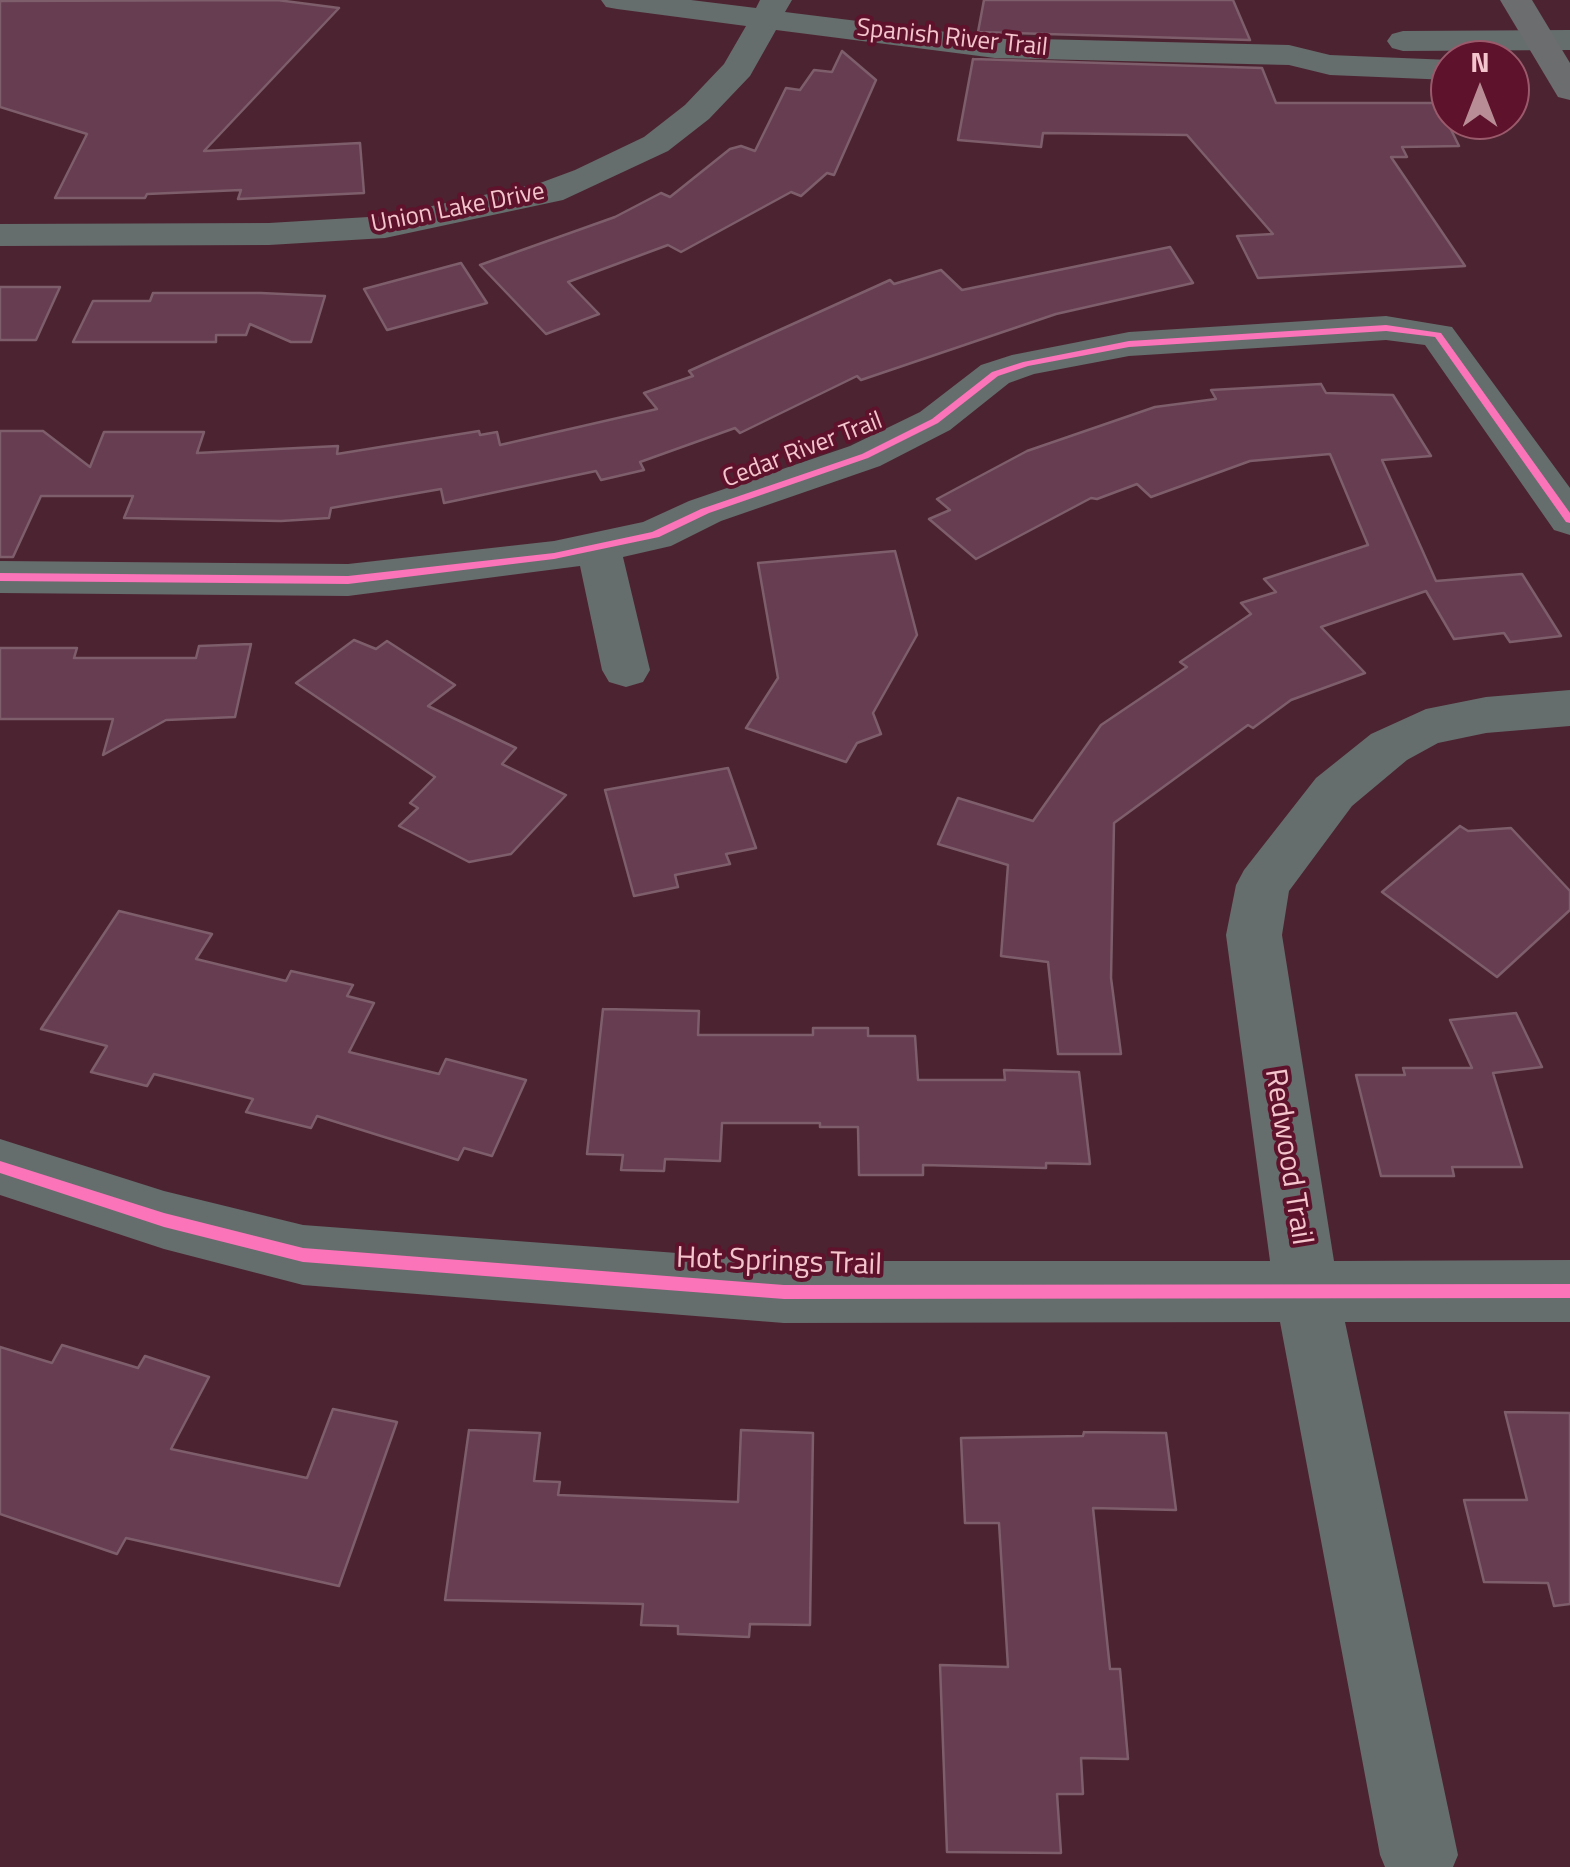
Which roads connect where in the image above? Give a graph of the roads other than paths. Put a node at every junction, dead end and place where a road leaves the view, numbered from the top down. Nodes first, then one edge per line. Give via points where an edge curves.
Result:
1 (617, 0) edge
2 (1516, 0) edge
3 (772, 9) edge
4 (1289, 55) junction
5 (1561, 62) edge
6 (1530, 67) edge
7 (1430, 69) edge
8 (0, 235) edge
9 (1570, 520) edge
10 (598, 547) junction
11 (0, 577) edge
12 (626, 670) dead end
13 (1570, 708) edge
14 (0, 1167) edge
15 (1570, 1291) edge
16 (1307, 1294) junction
17 (1418, 1855) dead end

1 - 3 street, Spanish River Trail
2 - 5 main road
3 - 4 street, Spanish River Trail via 995,48
3 - 8 street, Union Lake Drive via 738,69 697,112 656,144 550,192 385,227
4 - 5 street, Spanish River Trail via 1346,41
4 - 7 street, Spanish River Trail via 1330,66
5 - 6 street
9 - 10 street, Cedar River Trail via 1438,334 1386,328 1128,344 1026,364 996,374 935,421 865,456 656,535
10 - 11 street, Cedar River Trail via 348,580
10 - 12 street
13 - 16 street, Redwood Trail via 1426,727 1389,747 1334,792 1263,886 1254,935
14 - 16 street, Hot Springs Trail via 164,1220 303,1255 784,1292
15 - 16 street, Hot Springs Trail
16 - 17 street, Redwood Trail

